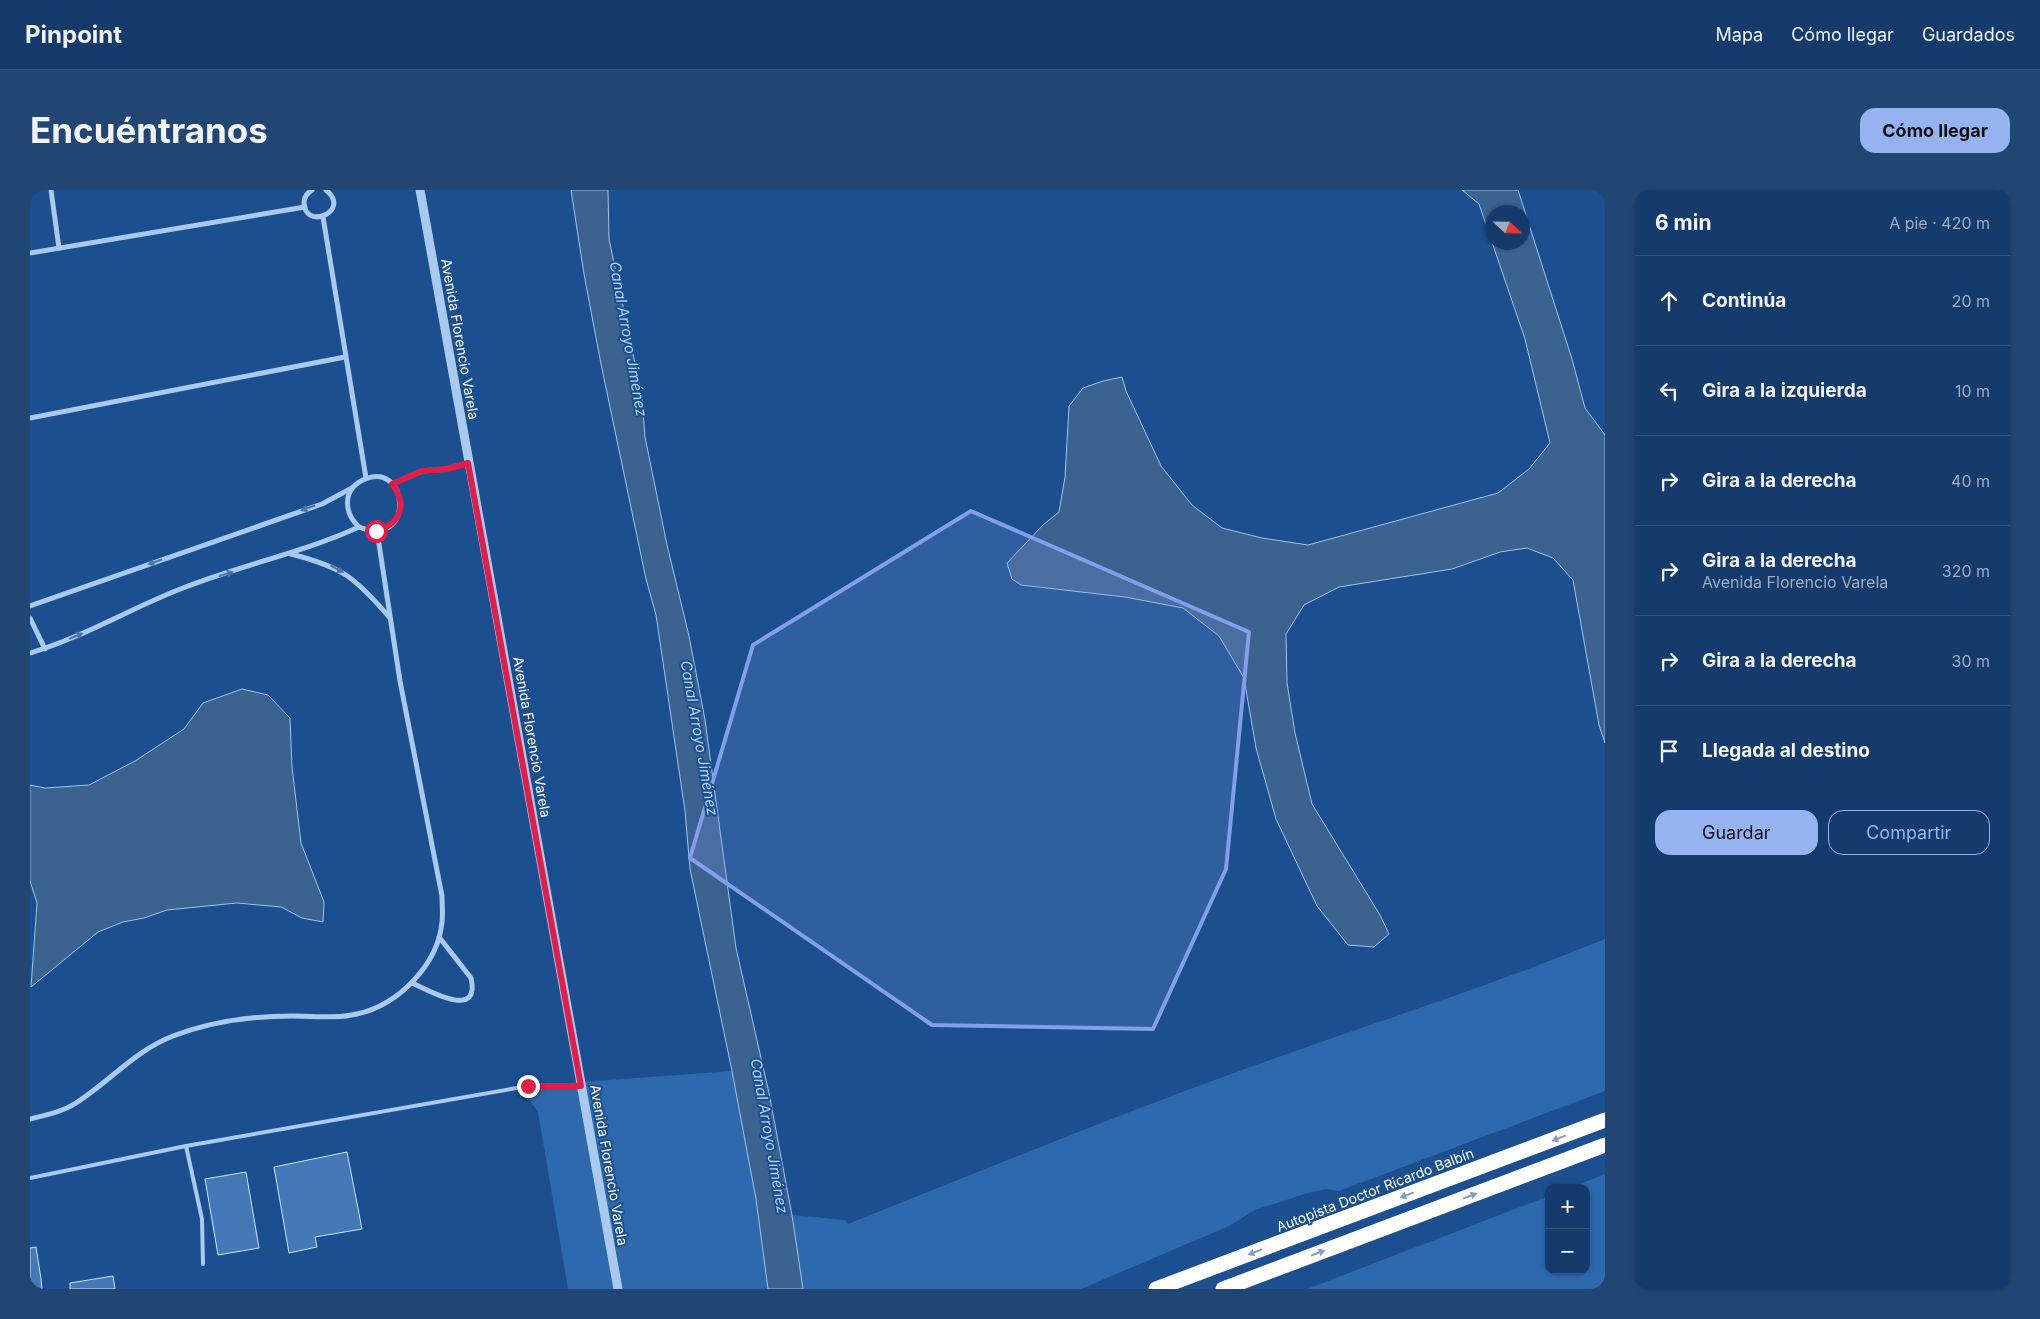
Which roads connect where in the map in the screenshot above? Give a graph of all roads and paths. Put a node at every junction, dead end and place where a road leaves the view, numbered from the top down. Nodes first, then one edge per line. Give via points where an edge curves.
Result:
1 (51, 190) edge
2 (312, 190) edge
3 (326, 190) edge
4 (420, 190) edge
5 (305, 207) junction
6 (323, 217) junction
7 (59, 248) junction
8 (30, 253) edge
9 (346, 357) junction
10 (30, 418) edge
11 (468, 463) junction
12 (366, 478) junction
13 (392, 484) junction
14 (352, 488) junction
15 (359, 527) junction
16 (376, 531) junction
17 (291, 554) junction
18 (30, 606) edge
19 (30, 618) edge
20 (390, 618) junction
21 (45, 649) junction
22 (30, 653) edge
23 (439, 937) junction
24 (412, 983) junction
25 (581, 1086) junction
26 (30, 1119) edge
27 (1605, 1120) edge
28 (1605, 1145) edge
29 (186, 1146) junction
30 (30, 1178) edge
31 (203, 1264) dead end
32 (618, 1289) edge
33 (1156, 1289) edge
34 (1223, 1289) edge

1 - 7 street
2 - 5 street via 306,197
3 - 6 street via 332,197 333,207
4 - 11 street, Avenida Florencio Varela
5 - 6 street via 314,217
5 - 7 street
6 - 9 street
7 - 8 street
9 - 10 street
9 - 12 street
11 - 13 street via 422,471
11 - 25 street, Avenida Florencio Varela
12 - 13 street via 376,477
12 - 14 street
13 - 16 street via 398,491 401,508 393,524
14 - 15 street via 348,513
14 -> 18 street via 322,504
15 - 16 street
15 - 17 street
16 - 20 street
17 -> 20 street via 320,561 339,570 367,592
21 -> 17 street via 183,588
19 - 21 street
20 - 23 street via 442,896
21 - 22 street
23 - 24 street
23 - 24 street via 471,978 471,993 466,999 451,1001
24 - 26 street via 370,1011 340,1017 258,1018 185,1032 159,1042 137,1056 64,1110
25 - 29 lane via 528,1086
25 - 32 street, Avenida Florencio Varela
27 -> 33 highway, Autopista Doctor Ricardo Balbín
34 -> 28 highway
29 - 30 lane
29 - 31 lane via 202,1219

